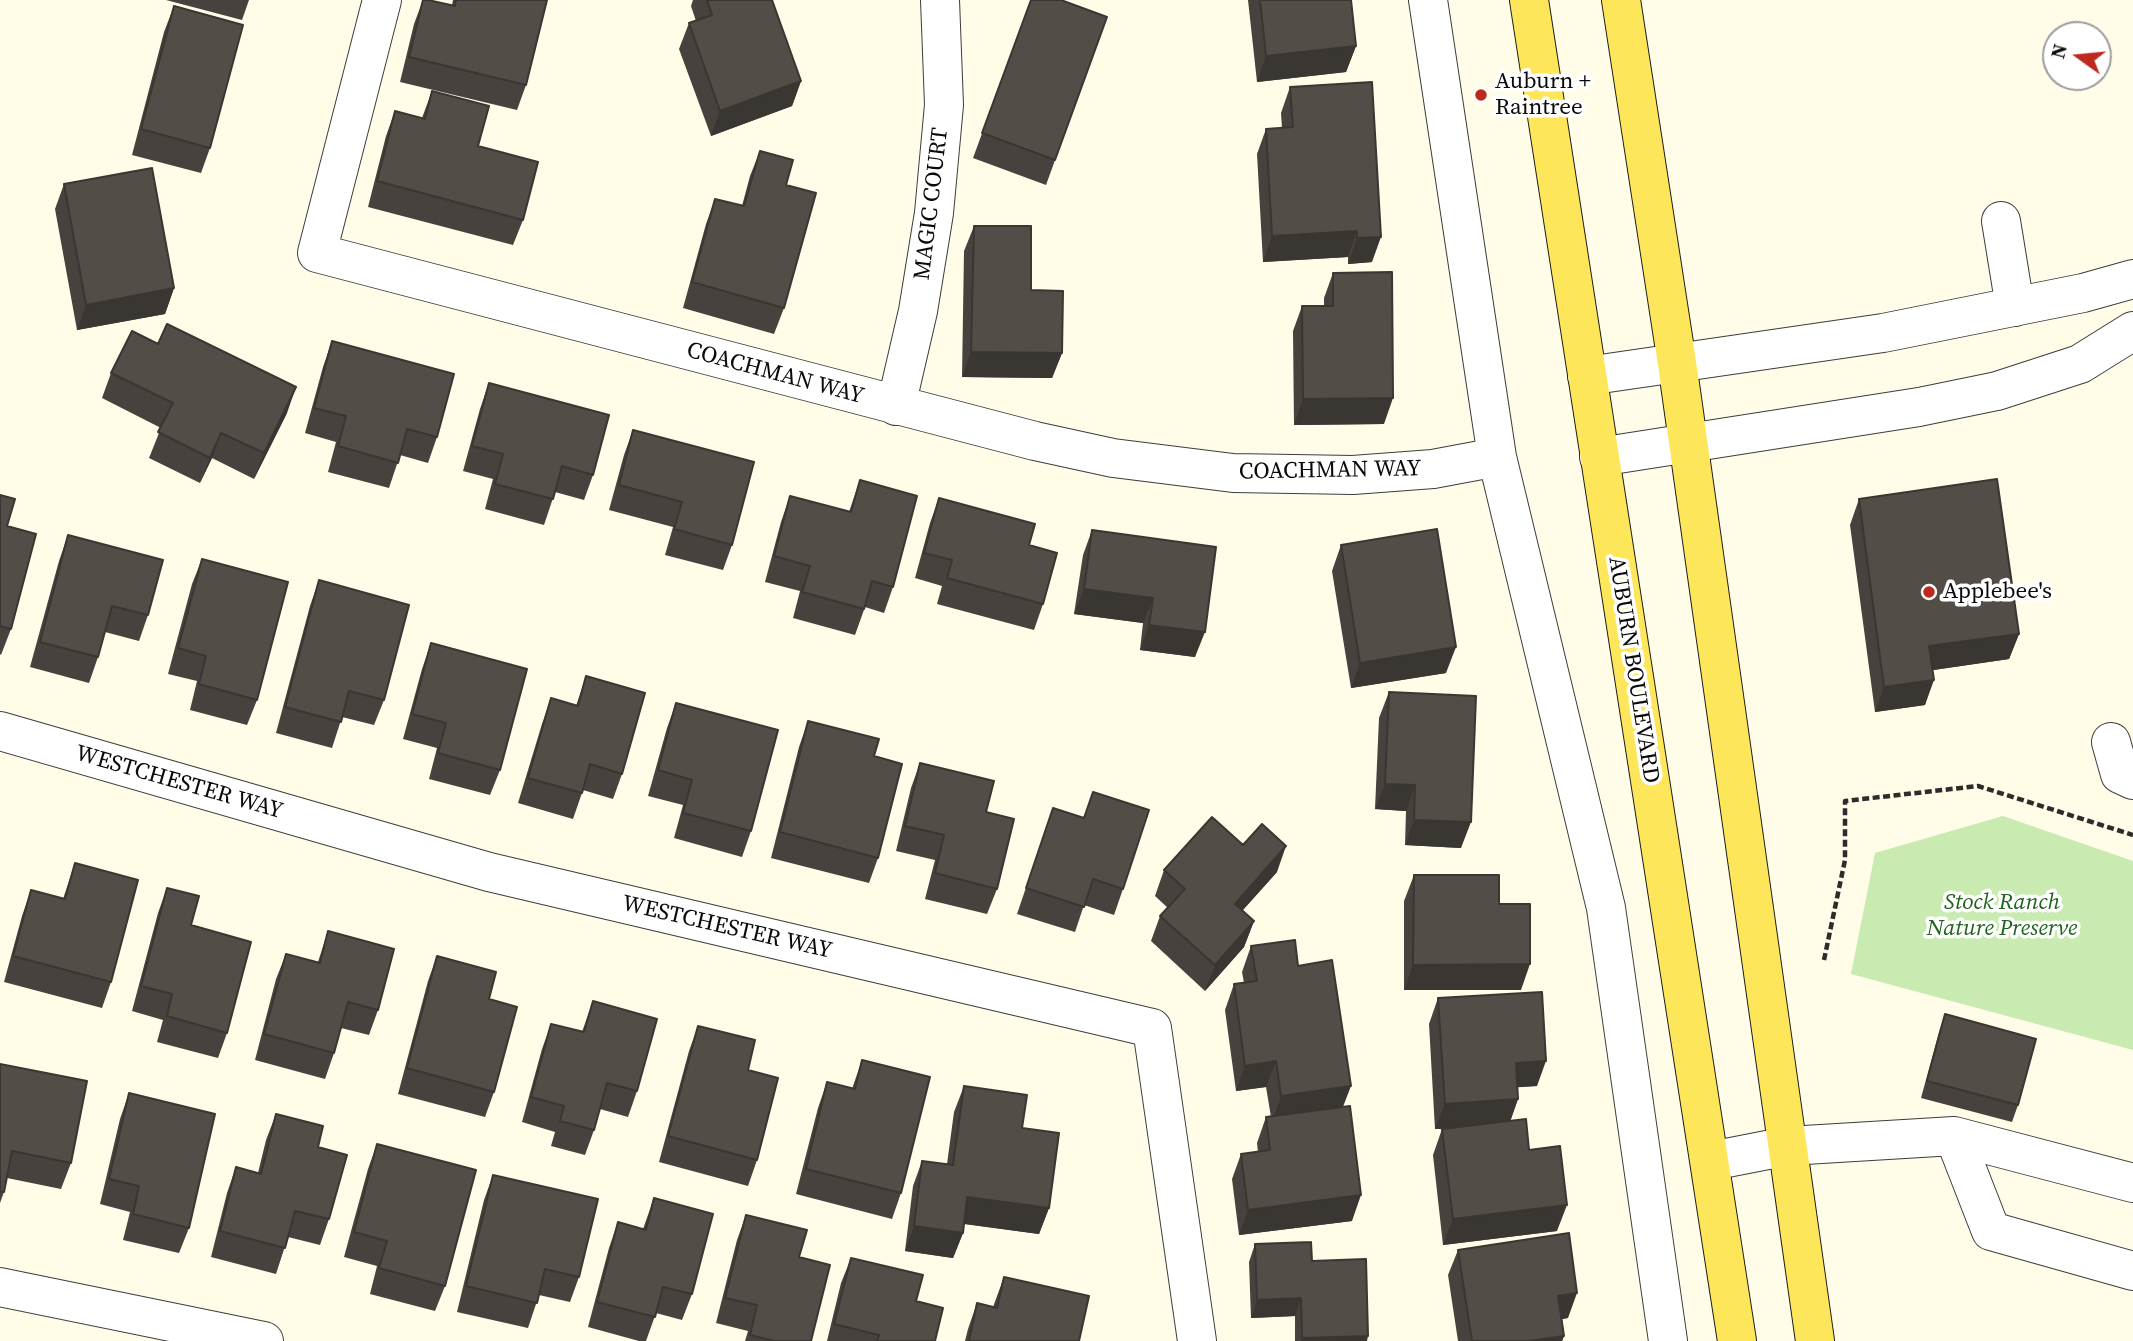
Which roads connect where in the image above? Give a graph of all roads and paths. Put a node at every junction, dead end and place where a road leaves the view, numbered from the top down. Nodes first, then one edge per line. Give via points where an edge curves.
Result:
1 (382, 0) edge
2 (940, 0) edge
3 (1428, 0) edge
4 (1529, 0) edge
5 (1621, 0) edge
6 (2001, 221) dead end
7 (2133, 279) edge
8 (2015, 307) junction
9 (2133, 331) edge
10 (1677, 363) junction
11 (1587, 376) junction
12 (896, 406) junction
13 (1688, 443) junction
14 (1497, 457) junction
15 (1599, 457) junction
16 (0, 731) edge
17 (2110, 743) dead end
18 (2133, 780) edge
19 (2133, 835) edge
20 (1824, 960) dead end
21 (1954, 1136) junction
22 (1788, 1146) junction
23 (1711, 1161) junction
24 (2133, 1183) edge
25 (2133, 1271) edge
26 (0, 1288) edge
27 (264, 1341) edge
28 (1197, 1341) edge
29 (1668, 1341) edge
30 (1738, 1341) edge
31 (1815, 1341) edge

1 - 12 street, COACHMAN WAY via 317,253
2 - 12 street, MAGIC COURT via 944,105 934,213
3 - 14 street
4 - 11 main road, AUBURN BOULEVARD
5 - 10 main road
6 - 8 street
7 - 8 street
8 - 10 street via 1883,333
9 - 13 street via 2080,364 1997,391
10 - 11 street
10 - 13 main road
11 - 15 main road, AUBURN BOULEVARD
12 - 14 street, COACHMAN WAY via 1113,458 1233,473 1353,475 1433,469
13 - 15 street
13 - 22 main road
14 - 29 street via 1606,908
15 - 23 main road, AUBURN BOULEVARD
16 - 28 street, WESTCHESTER WAY via 489,872 1152,1028
17 - 18 street via 2120,775
19 - 20 path via 1978,786 1845,802 1845,860
21 - 22 street
21 - 24 street
21 - 25 street via 1991,1231
22 - 23 street
22 - 31 main road
23 - 30 main road, AUBURN BOULEVARD
26 - 27 street

